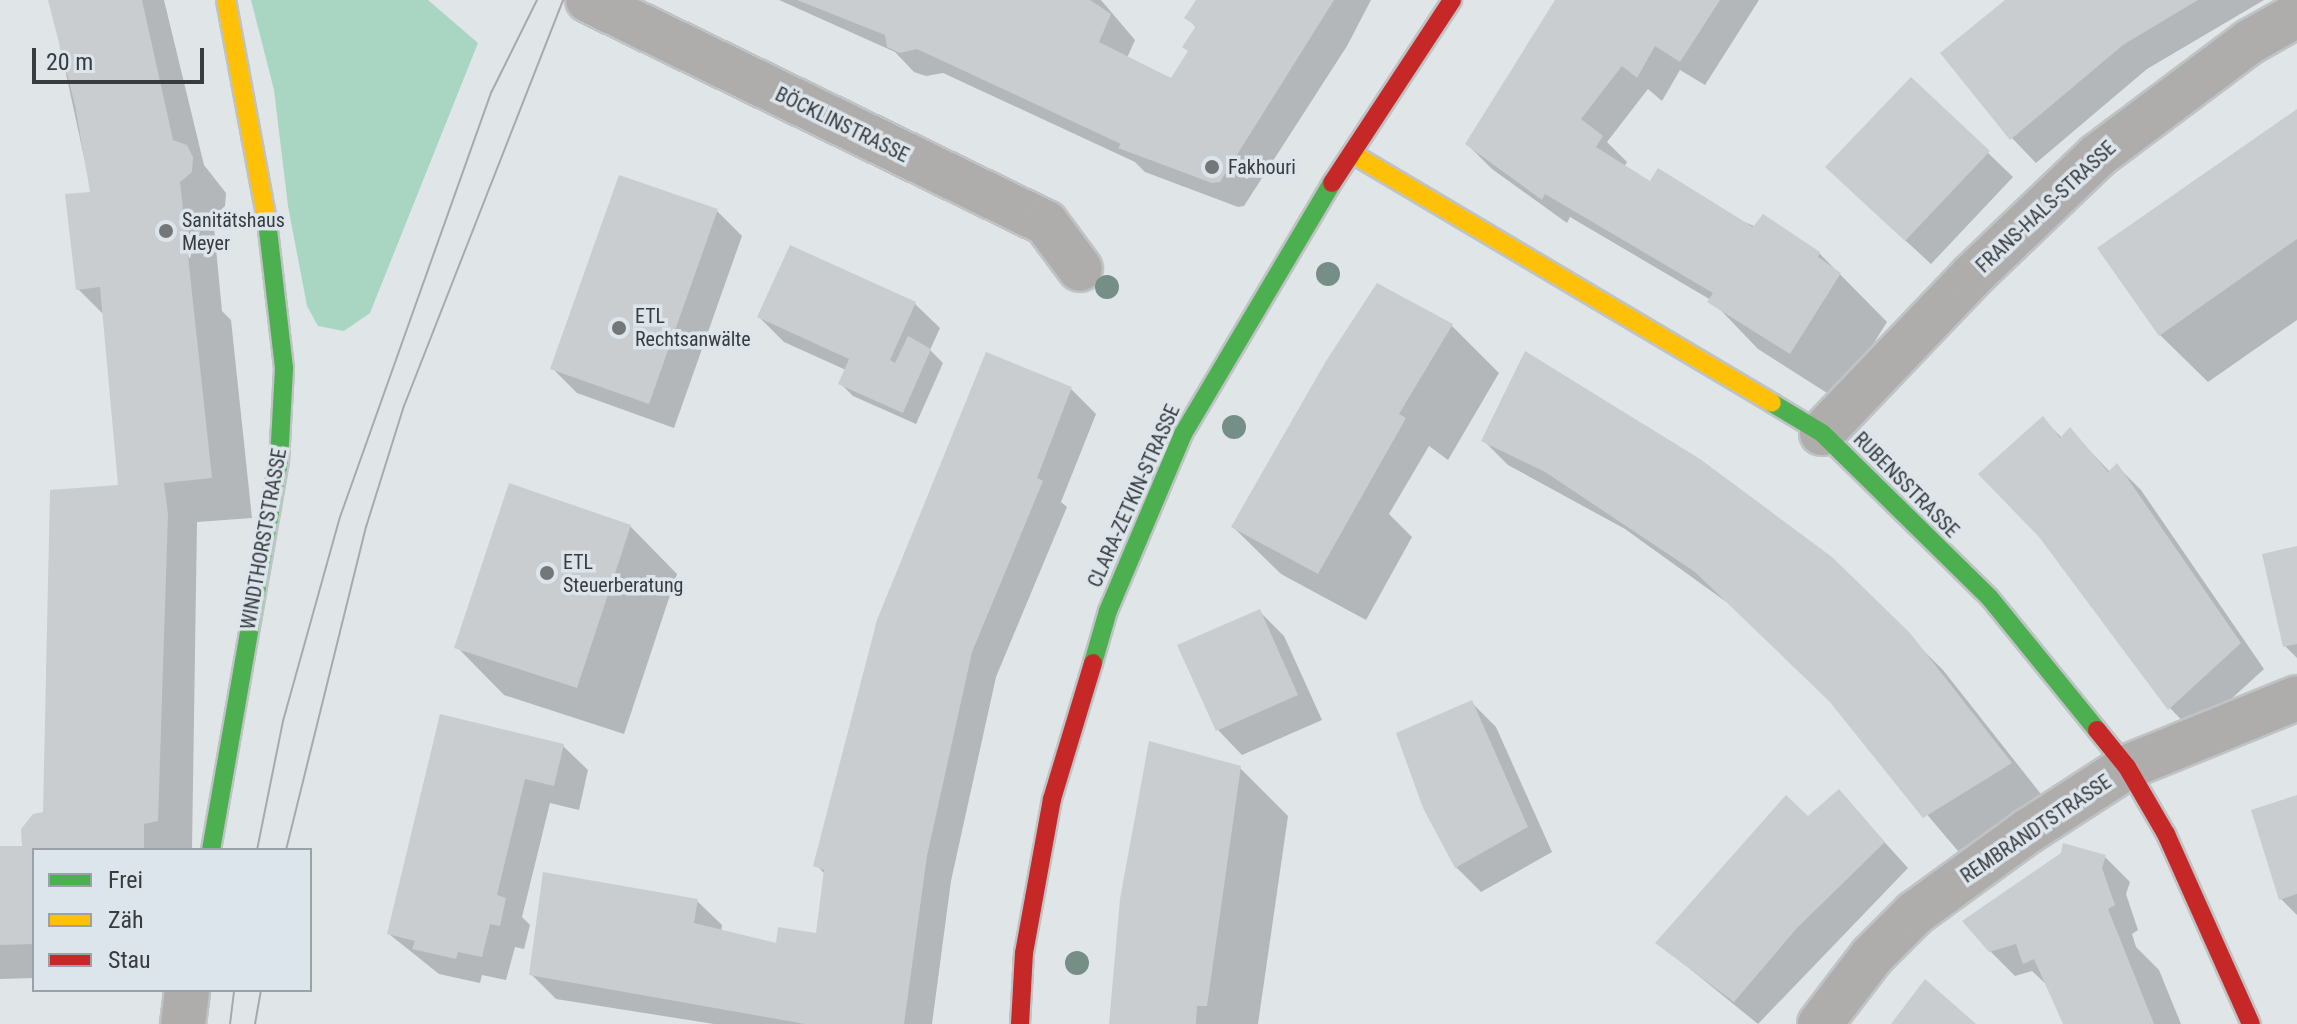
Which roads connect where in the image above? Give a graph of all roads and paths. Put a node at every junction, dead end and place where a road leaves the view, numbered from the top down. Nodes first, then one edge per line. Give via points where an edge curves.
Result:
1 (226, 0) edge
2 (588, 0) edge
3 (1452, 0) edge
4 (2297, 15) edge
5 (1353, 154) junction
6 (1080, 269) dead end
7 (1822, 433) junction
8 (2297, 698) edge
9 (2127, 767) junction
10 (211, 848) edge
11 (187, 992) edge
12 (183, 1024) edge
13 (1020, 1024) edge
14 (1820, 1024) edge
15 (2251, 1024) edge

1 - 10 street, WINDTHORSTSTRASSE via 262,179 284,368 279,461
2 - 6 street, BÖCKLINSTRASSE via 1046,223
3 - 5 street, CLARA-ZETKIN-STRASSE
4 - 7 street, FRANS-HALS-STRASSE via 2251,41 2097,156 1972,276
5 - 7 street, RUBENSSTRASSE
5 - 13 street, CLARA-ZETKIN-STRASSE via 1289,249 1183,434 1108,611 1073,717 1034,881
7 - 9 street, RUBENSSTRASSE via 1989,597
8 - 9 street, REMBRANDTSTRASSE
9 - 14 street, REMBRANDTSTRASSE via 1915,913 1872,956
9 - 15 street, RUBENSSTRASSE via 2166,834
11 - 12 street

